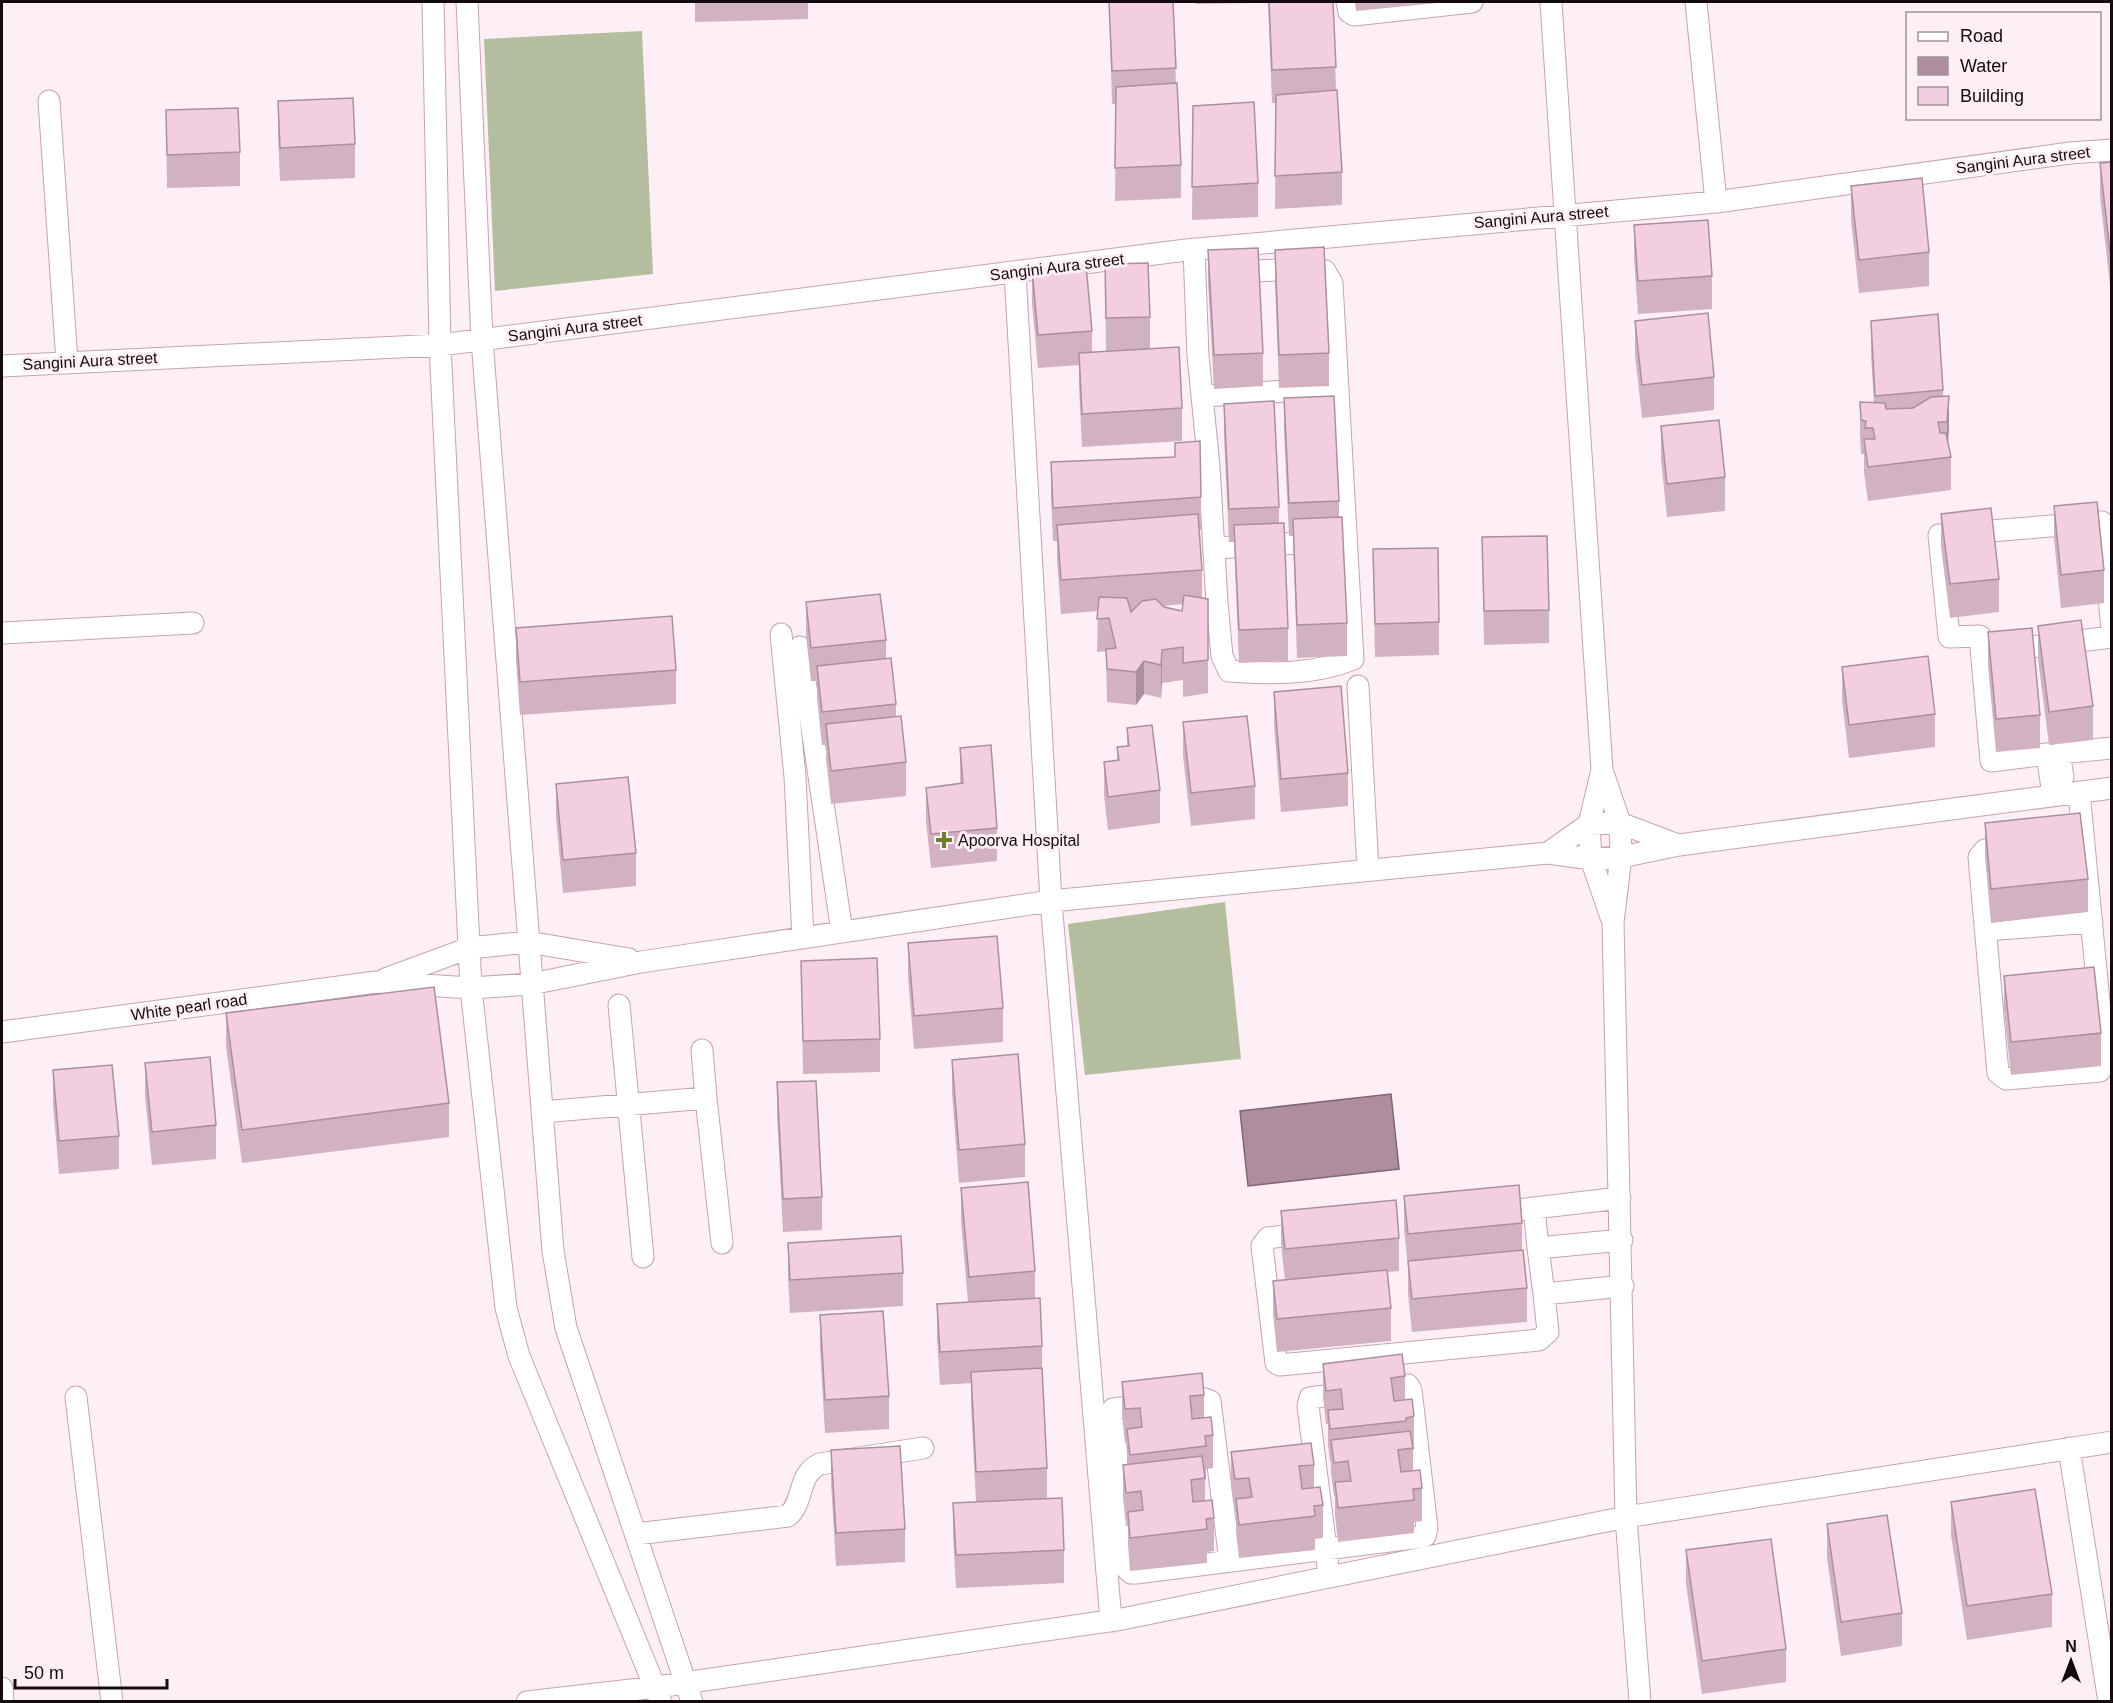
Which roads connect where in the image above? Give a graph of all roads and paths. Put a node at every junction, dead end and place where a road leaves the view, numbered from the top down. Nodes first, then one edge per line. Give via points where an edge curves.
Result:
1 (433, 2) edge
2 (467, 2) edge
3 (1347, 2) edge
4 (1472, 2) edge
5 (1551, 2) edge
6 (1696, 2) edge
7 (49, 101) dead end
8 (2112, 150) edge
9 (1716, 202) junction
10 (1566, 214) junction
11 (1275, 242) junction
12 (1194, 249) junction
13 (1278, 270) junction
14 (1015, 272) junction
15 (1196, 275) junction
16 (482, 340) junction
17 (440, 345) junction
18 (67, 362) junction
19 (2, 366) edge
20 (1338, 388) junction
21 (1203, 396) junction
22 (1347, 540) junction
23 (1215, 549) junction
24 (194, 623) dead end
25 (2112, 629) edge
26 (2, 633) edge
27 (780, 634) dead end
28 (2112, 637) edge
29 (800, 647) dead end
30 (1981, 652) junction
31 (1358, 686) dead end
32 (2112, 748) edge
33 (1602, 770) junction
34 (2056, 771) junction
35 (2112, 788) edge
36 (2066, 793) junction
37 (1620, 823) junction
38 (1589, 824) junction
39 (2084, 840) junction
40 (2060, 842) edge
41 (2037, 844) edge
42 (1679, 845) junction
43 (1548, 853) junction
44 (1621, 857) junction
45 (1591, 859) junction
46 (1368, 870) junction
47 (1051, 901) junction
48 (1613, 922) junction
49 (2092, 922) junction
50 (1986, 930) junction
51 (842, 932) junction
52 (803, 938) junction
53 (528, 942) junction
54 (469, 948) junction
55 (641, 962) junction
56 (376, 982) junction
57 (531, 984) junction
58 (471, 988) junction
59 (2099, 994) junction
60 (2075, 996) edge
61 (2016, 1002) edge
62 (1992, 1004) junction
63 (619, 1005) dead end
64 (2, 1032) edge
65 (702, 1050) dead end
66 (706, 1098) junction
67 (627, 1104) junction
68 (542, 1112) junction
69 (1620, 1198) junction
70 (1534, 1208) junction
71 (1474, 1215) edge
72 (1332, 1230) edge
73 (1622, 1239) junction
74 (722, 1242) dead end
75 (1538, 1248) junction
76 (643, 1257) dead end
77 (1623, 1286) junction
78 (1544, 1294) junction
79 (76, 1397) dead end
80 (2112, 1442) edge
81 (923, 1448) dead end
82 (2069, 1448) junction
83 (1419, 1460) junction
84 (1396, 1463) edge
85 (1340, 1470) edge
86 (1317, 1473) junction
87 (1293, 1476) edge
88 (1245, 1482) edge
89 (1222, 1484) junction
90 (1199, 1487) edge
91 (1142, 1493) edge
92 (1119, 1496) junction
93 (1626, 1517) junction
94 (636, 1534) junction
95 (1326, 1549) junction
96 (1230, 1561) junction
97 (1329, 1577) junction
98 (1111, 1621) junction
99 (2, 1688) edge
100 (690, 1692) edge
101 (659, 1694) edge
102 (3, 1701) edge
103 (112, 1701) edge
104 (527, 1701) edge
105 (1640, 1701) edge
106 (2109, 1701) edge

1 - 17 street
2 - 16 street
3 - 4 street via 1354,15
5 - 10 street
6 - 9 street
7 - 18 street
8 - 9 street, Sangini Aura street
9 - 10 street, Sangini Aura street
10 - 11 street, Sangini Aura street
10 - 33 street
11 - 12 street, Sangini Aura street
11 - 13 street
12 - 14 street, Sangini Aura street
12 - 15 street
13 - 15 street
13 - 20 street via 1324,271 1332,283
14 - 16 street, Sangini Aura street
14 - 47 street
15 - 21 street
16 - 17 street, Sangini Aura street
16 - 53 street
17 - 18 street, Sangini Aura street
17 - 54 street
18 - 19 street, Sangini Aura street
20 - 21 street
20 - 22 street
21 - 23 street
22 - 23 street
22 - 23 street via 1353,659 1331,668 1263,674 1229,671 1222,656
24 - 26 street
25 - 30 street via 2102,522 1939,535 1949,637 1980,636
27 - 52 street via 795,777
28 - 30 street
29 - 51 street
30 - 34 street via 1991,761 2047,754
31 - 46 street
32 - 34 street via 2059,753
33 - 37 street
33 - 38 street
34 - 36 street
35 - 36 street
36 - 39 street
36 - 42 street
37 - 38 street
37 - 42 street
37 - 44 street
38 - 43 street
38 - 45 street
39 - 40 street
39 - 49 street
41 - 50 street via 1990,848 1979,857
42 - 44 street
43 - 45 street
43 - 46 street
44 - 45 street
44 - 48 street
45 - 48 street
46 - 47 street
47 - 51 street
47 - 98 street
48 - 69 street
49 - 50 street
49 - 59 street
50 - 62 street
51 - 52 street
52 - 55 street
53 - 54 street
53 - 55 street
53 - 57 street
54 - 56 street
54 - 58 street
55 - 57 street
56 - 58 street
56 - 64 street, White pearl road
57 - 58 street
57 - 68 street
58 - 101 street via 508,1317 519,1356
59 - 60 street
59 - 62 street via 2105,1064 2100,1071 2001,1077
61 - 62 street
63 - 67 street
65 - 66 street
66 - 67 street
66 - 74 street
67 - 68 street
67 - 76 street
68 - 94 street via 554,1251 566,1328
69 - 70 street
69 - 73 street
70 - 71 street
70 - 75 street
72 - 78 street via 1268,1238 1262,1246 1276,1363 1280,1365 1539,1340 1548,1332
73 - 75 street
73 - 77 street
75 - 78 street
77 - 78 street
77 - 93 street
79 - 103 street
80 - 82 street
81 - 94 street via 811,1468 804,1478 796,1509 788,1516
82 - 93 street
82 - 106 street
83 - 84 street
83 - 86 street via 1411,1390 1404,1384 1310,1398
83 - 95 street via 1425,1536
85 - 86 street
86 - 87 street
86 - 95 street
88 - 89 street
89 - 90 street
89 - 92 street via 1212,1404 1201,1398 1112,1410
89 - 96 street
91 - 92 street
92 - 96 street via 1125,1567 1131,1574
93 - 97 street
93 - 105 street
94 - 100 street
95 - 96 street
95 - 97 street
97 - 98 street
98 - 100 street
99 - 102 street
100 - 101 street
101 - 104 street

